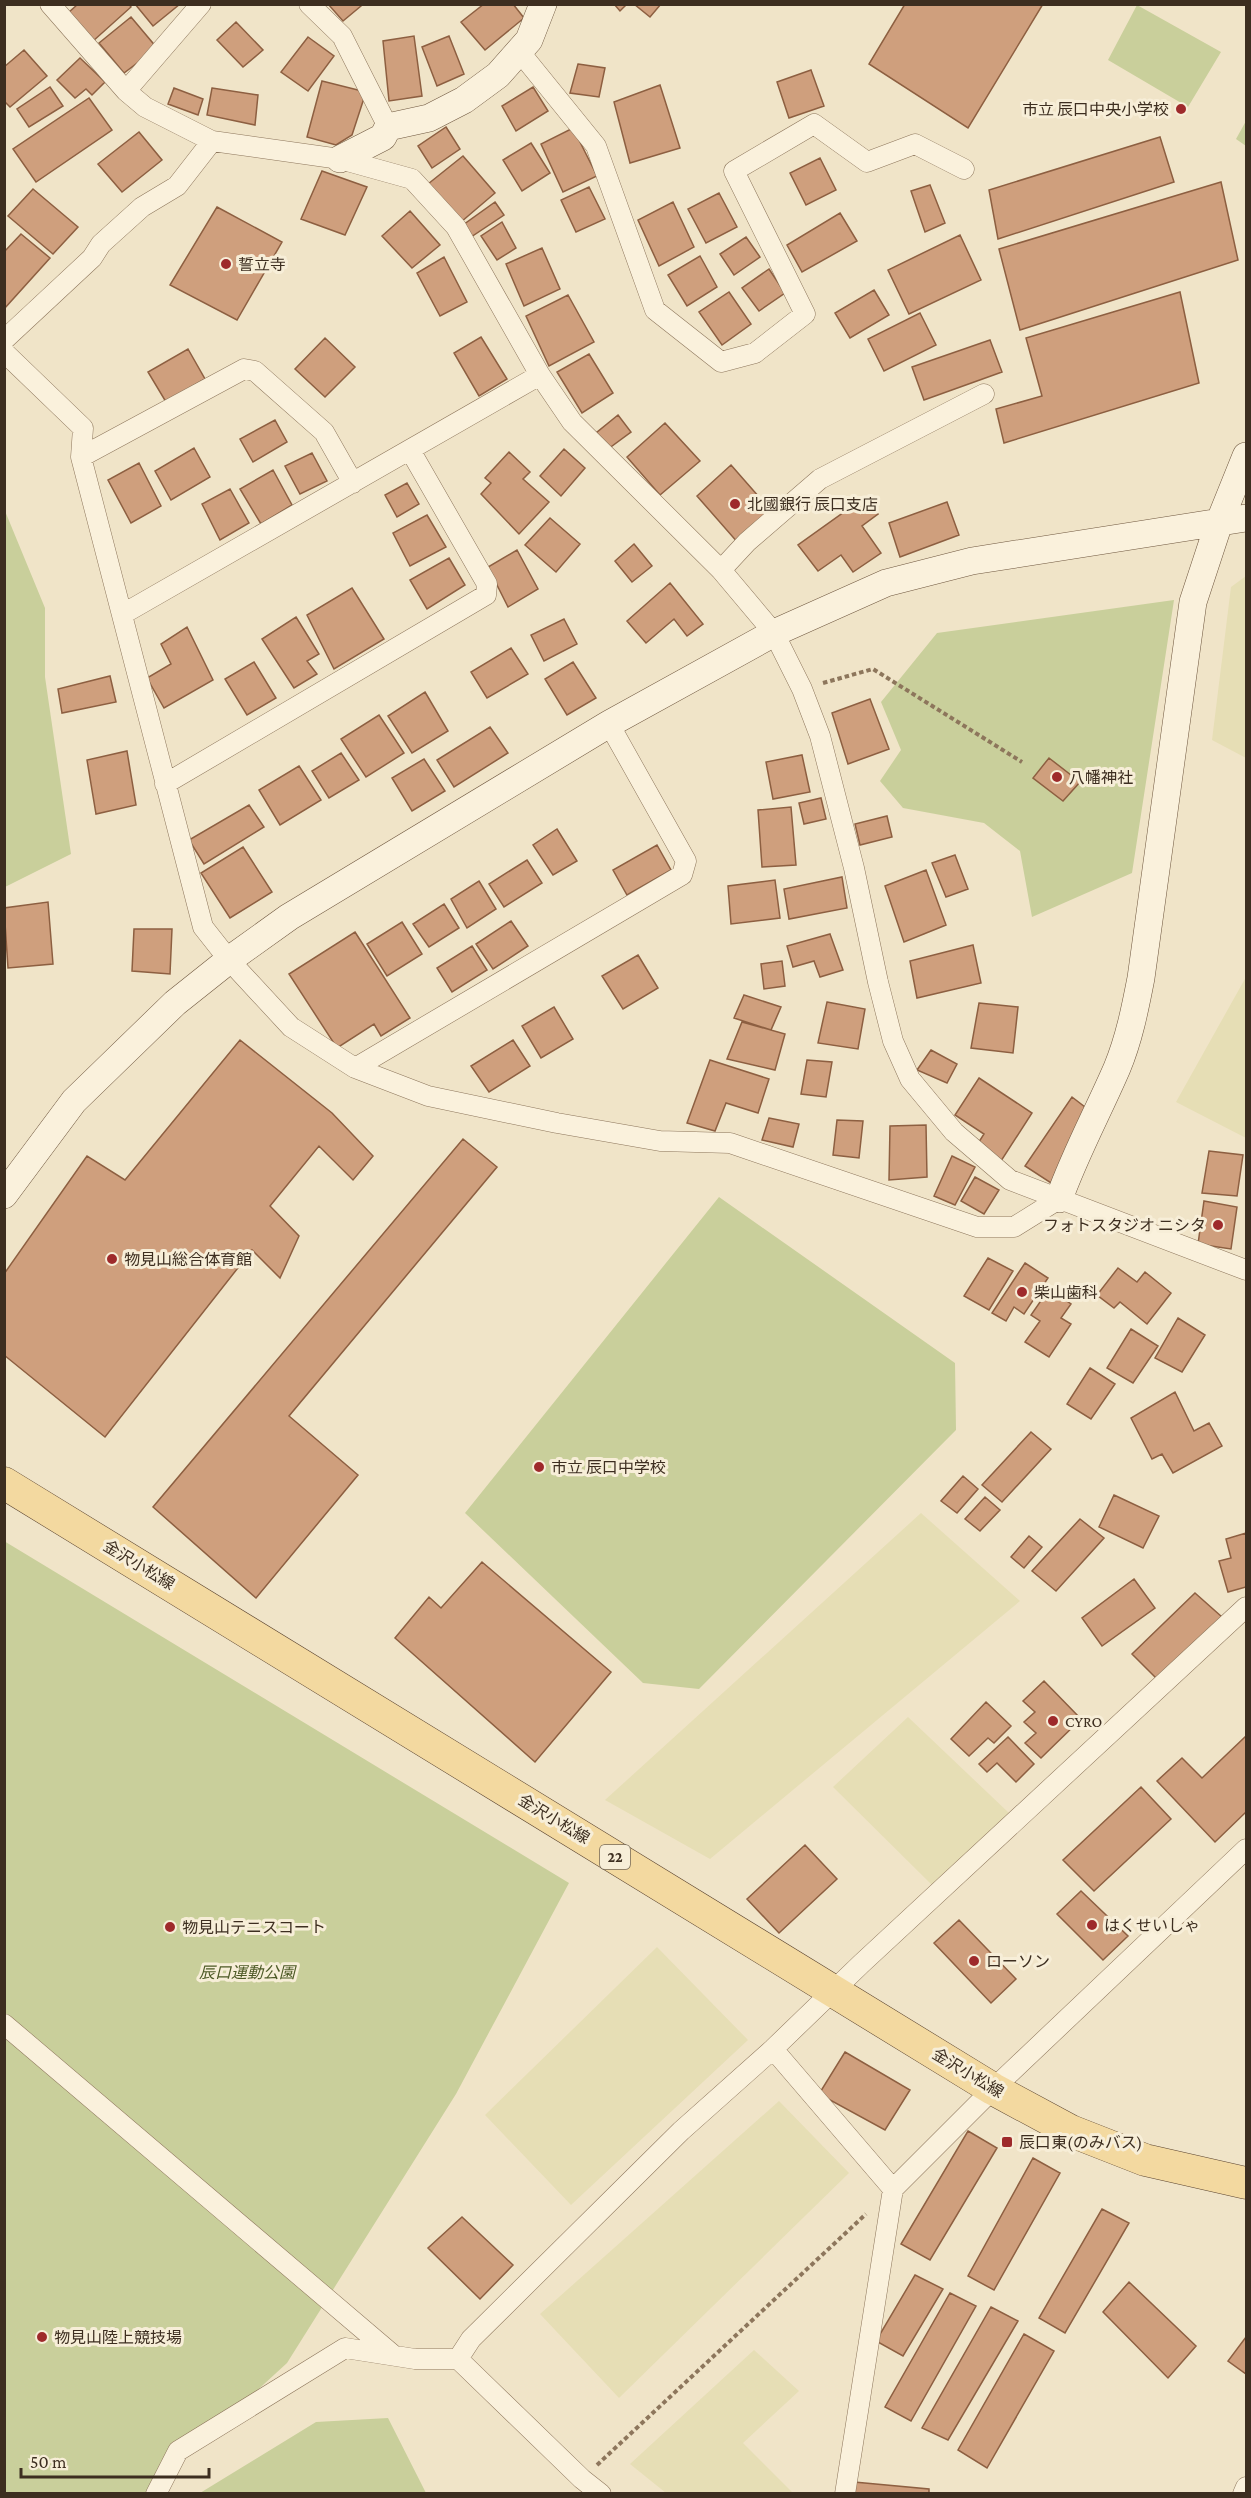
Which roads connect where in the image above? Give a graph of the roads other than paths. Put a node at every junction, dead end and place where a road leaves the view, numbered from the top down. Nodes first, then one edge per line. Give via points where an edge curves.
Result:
1 (50, 4) edge
2 (201, 4) edge
3 (309, 4) edge
4 (543, 4) edge
5 (519, 51) junction
6 (126, 91) junction
7 (388, 127) junction
8 (212, 141) junction
9 (340, 159) junction
10 (964, 169) dead end
11 (4, 340) edge
12 (4, 352) edge
13 (540, 375) junction
14 (984, 394) dead end
15 (410, 450) junction
16 (1246, 456) edge
17 (81, 457) junction
18 (353, 483) junction
19 (1246, 518) edge
20 (1219, 523) junction
21 (721, 570) junction
22 (123, 614) junction
23 (774, 633) junction
24 (609, 724) junction
25 (165, 784) junction
26 (229, 960) junction
27 (355, 1068) junction
28 (4, 1195) edge
29 (1059, 1199) junction
30 (1246, 1270) edge
31 (4, 1483) edge
32 (1246, 1607) edge
33 (1246, 1849) edge
34 (834, 1991) junction
35 (4, 2024) edge
36 (773, 2049) junction
37 (993, 2089) junction
38 (1246, 2183) edge
39 (892, 2189) junction
40 (393, 2354) junction
41 (458, 2359) junction
42 (1246, 2487) edge
43 (156, 2493) edge
44 (601, 2493) edge
45 (845, 2493) edge
46 (1243, 2493) edge

1 - 6 street
2 - 6 street
3 - 7 street via 342,36
4 - 5 street via 529,40
5 - 7 street via 498,75 464,100 429,118
5 - 10 street via 596,146 655,310 721,362 755,353 806,314 734,171 814,124 867,162 915,144
6 - 8 street via 145,107
7 - 9 street via 383,137
8 - 9 street
8 - 11 street via 177,186 134,214
9 - 13 street via 412,179 420,187 456,227
12 - 17 street via 83,428
13 - 15 street
13 - 21 street via 572,423
14 - 21 street via 820,479 747,542
15 - 18 street
15 - 25 street via 487,584 486,595
16 - 20 street
17 - 18 street via 244,369 255,371 324,432
17 - 22 street
18 - 22 street
19 - 20 street
20 - 23 street via 972,561 886,583
20 - 29 street via 1193,602 1131,1027
21 - 23 street
22 - 25 street
23 - 24 street
23 - 29 street via 820,736 893,1041 910,1079 954,1132 1010,1180
24 - 26 street via 289,917
24 - 27 street via 686,861 682,875
25 - 26 street via 203,927
26 - 27 street via 291,1027
26 - 28 street via 175,1003 74,1101
27 - 29 street via 428,1095 557,1123 660,1141 730,1143 977,1227 1014,1227
29 - 30 street
31 - 34 main road, 金沢小松線 / 22
32 - 34 street
33 - 37 street
34 - 36 street
34 - 37 main road, 金沢小松線 / 22
35 - 40 street
36 - 39 street
36 - 41 street via 673,2139 471,2339
37 - 38 main road, 金沢小松線 / 22 via 1071,2131 1145,2160
37 - 39 street
39 - 45 street
40 - 41 street via 415,2359
40 - 43 street via 345,2348 178,2451
41 - 44 street
42 - 46 street

